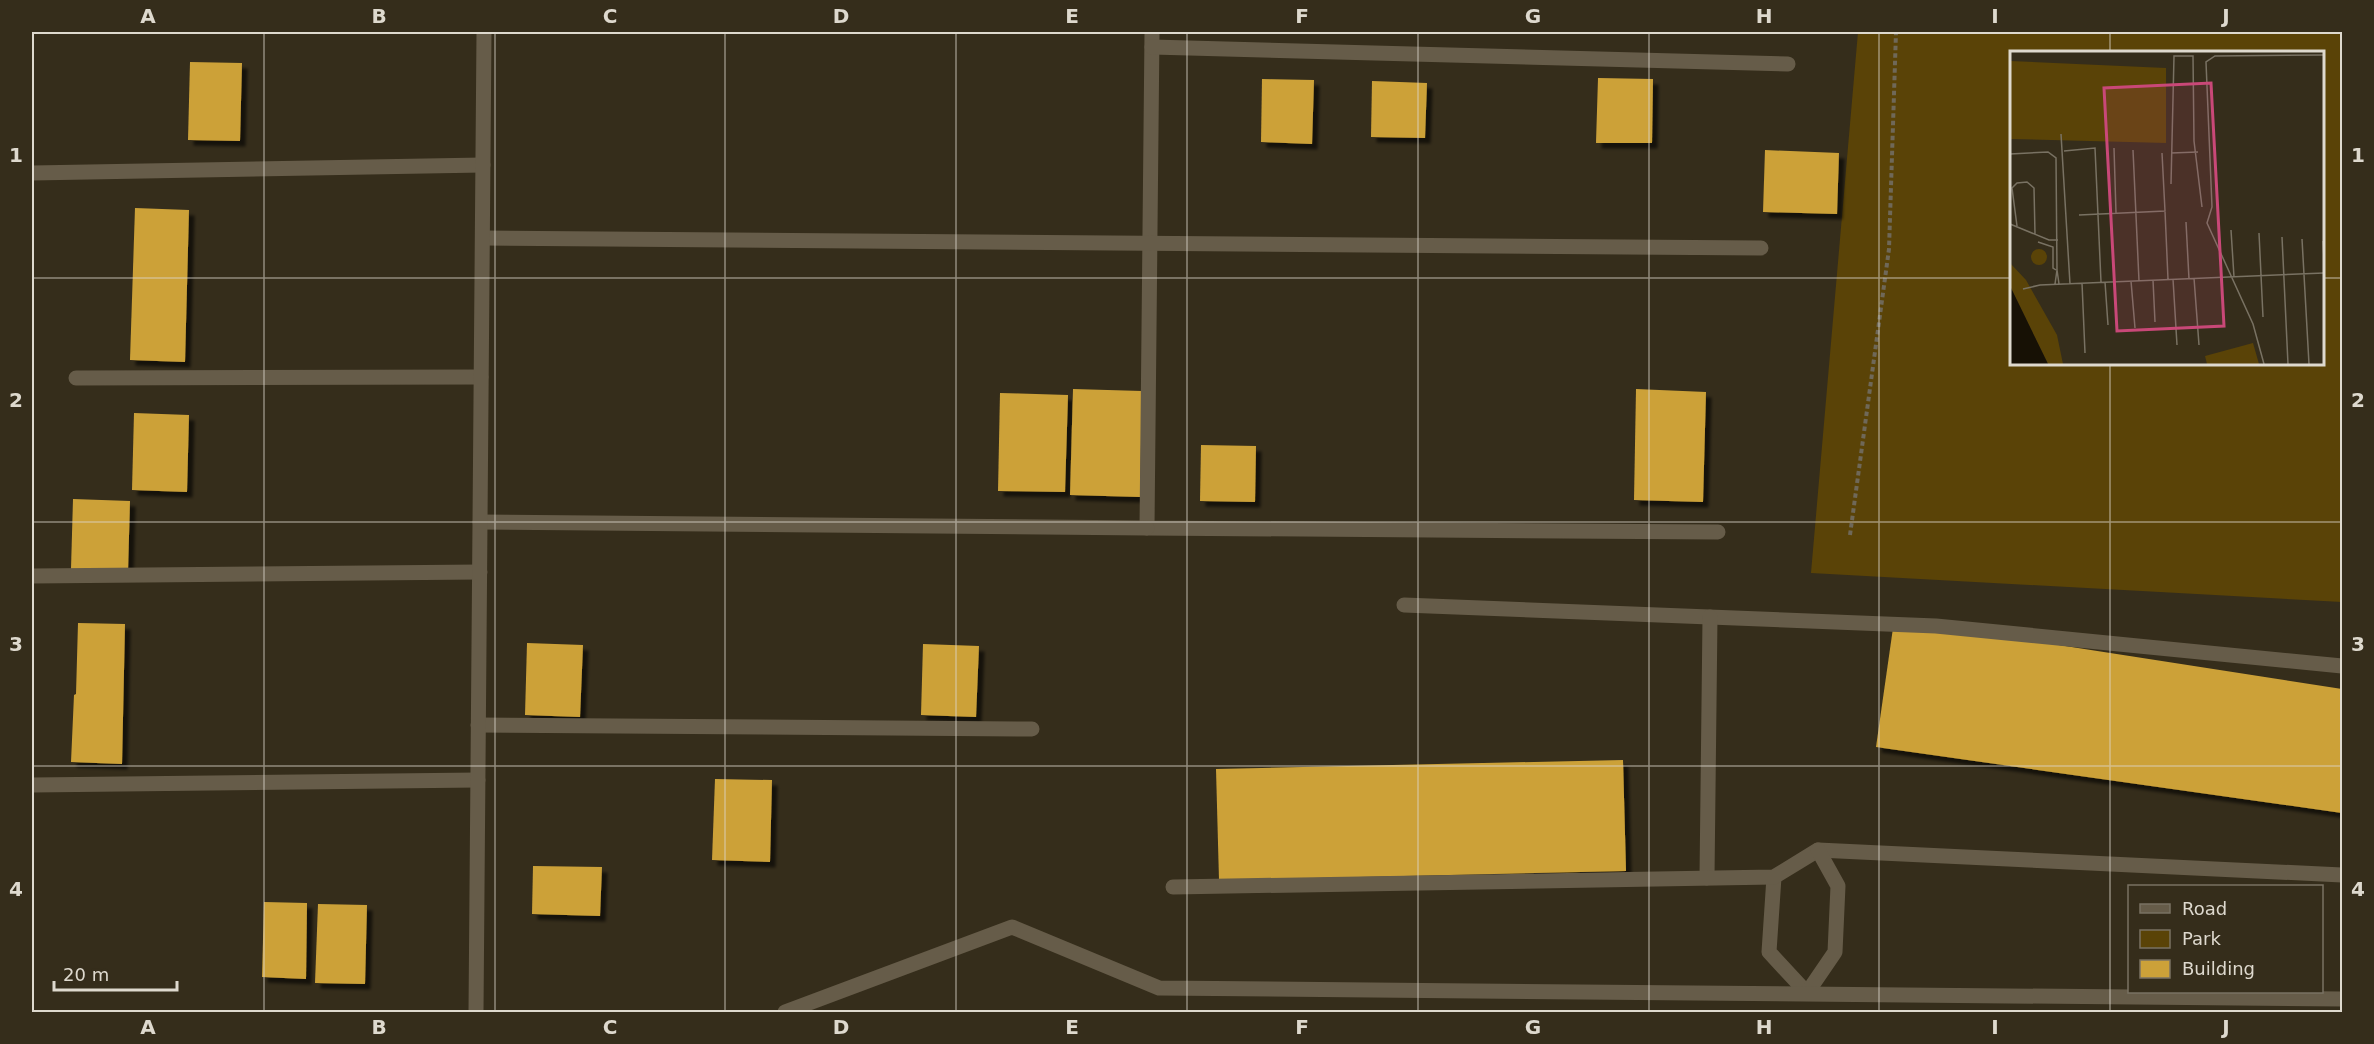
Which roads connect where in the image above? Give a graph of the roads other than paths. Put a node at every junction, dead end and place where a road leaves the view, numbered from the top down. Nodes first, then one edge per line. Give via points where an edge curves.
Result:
1 (484, 32) edge
2 (1152, 39) edge
3 (1788, 64) dead end
4 (483, 165) junction
5 (32, 173) edge
6 (483, 238) junction
7 (1149, 243) junction
8 (1761, 248) dead end
9 (482, 377) junction
10 (76, 378) dead end
11 (480, 522) junction
12 (1148, 528) junction
13 (1718, 532) dead end
14 (480, 573) junction
15 (32, 576) edge
16 (1404, 605) dead end
17 (1710, 617) junction
18 (2343, 666) edge
19 (478, 725) junction
20 (1032, 729) dead end
21 (478, 780) junction
22 (32, 784) edge
23 (1818, 850) junction
24 (2343, 875) edge
25 (1774, 877) junction
26 (1707, 878) junction
27 (1173, 886) dead end
28 (1807, 993) junction
29 (2343, 999) edge
30 (476, 1012) edge
31 (785, 1012) edge

1 - 4 street
2 - 3 street
2 - 7 street
4 - 5 street
4 - 6 street
6 - 7 street
6 - 9 street
7 - 8 street
7 - 12 street
9 - 10 street
9 - 11 street
11 - 12 street
11 - 14 street
12 - 13 street
14 - 15 street
14 - 19 street
16 - 17 street
17 - 18 street via 1936,626
17 - 26 street
19 - 20 street
19 - 21 street
21 - 22 street
21 - 30 street
23 - 24 street
23 - 25 street
23 - 28 street via 1838,886 1835,952
25 - 26 street
25 - 28 street via 1768,952
26 - 27 street
28 - 29 street
28 - 31 street via 1159,987 1012,927

